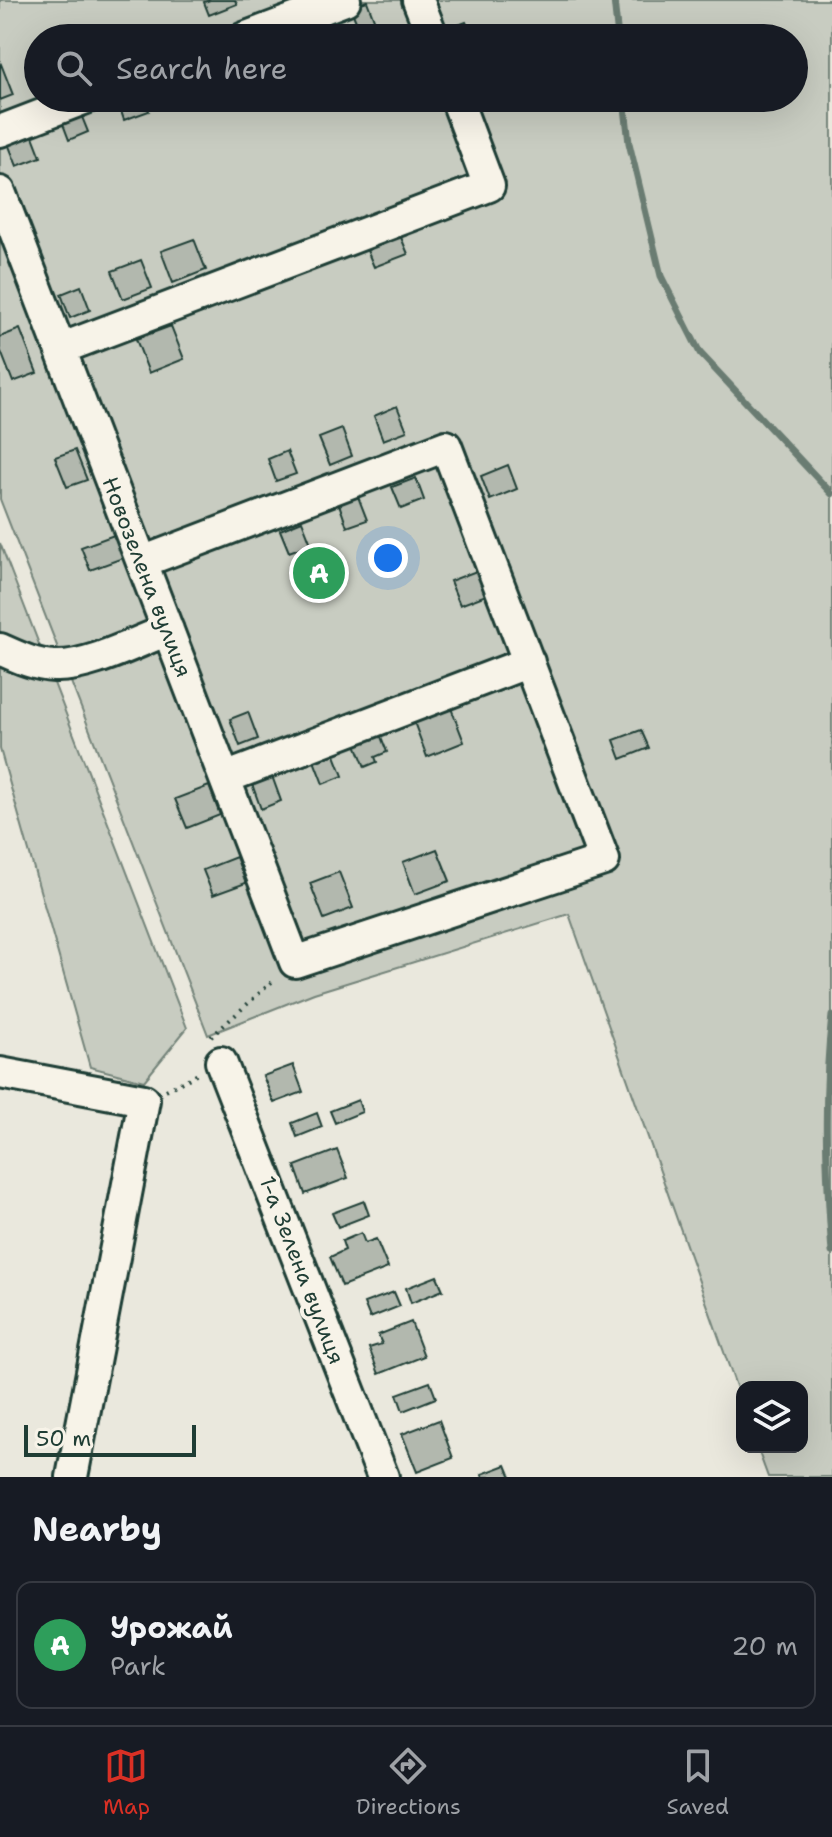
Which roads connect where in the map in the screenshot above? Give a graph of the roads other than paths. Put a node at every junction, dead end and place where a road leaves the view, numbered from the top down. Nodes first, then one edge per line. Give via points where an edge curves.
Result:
1 (345, 0) edge
2 (418, 0) edge
3 (281, 24) edge
4 (427, 24) edge
5 (50, 112) edge
6 (461, 112) edge
7 (0, 131) edge
8 (0, 192) edge
9 (60, 349) junction
10 (142, 562) junction
11 (168, 630) junction
12 (0, 649) edge
13 (529, 662) junction
14 (225, 778) junction
15 (216, 1050) road end
16 (0, 1073) edge
17 (72, 1477) edge
18 (383, 1477) edge

1 - 3 street
2 - 4 street
5 - 7 street
6 - 9 street via 489,186
8 - 9 street, Новозелена вулиця
9 - 10 street, Новозелена вулиця
10 - 11 street, Новозелена вулиця
10 - 13 street via 446,446
11 - 12 street via 83,663 31,663
11 - 14 street, Новозелена вулиця
13 - 14 street
13 - 14 street, Новозелена вулиця via 604,860 295,962
15 - 18 street, 1-а Зелена вулиця
16 - 17 street via 144,1100

